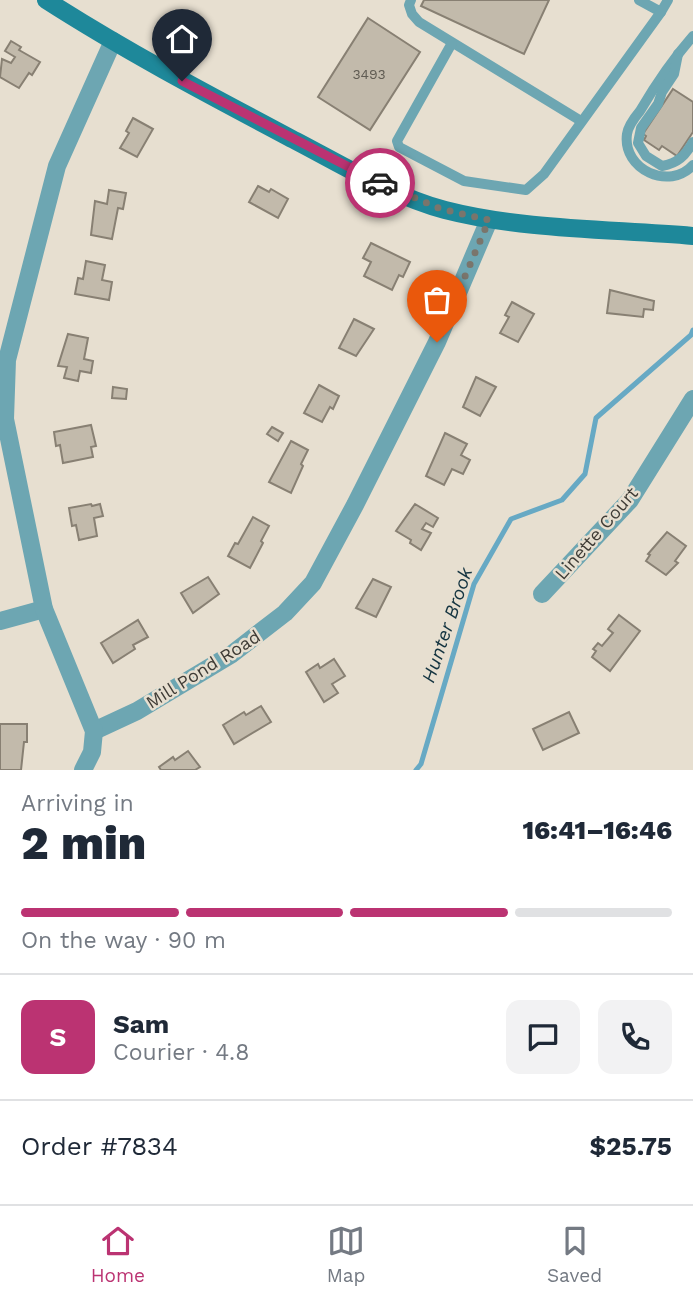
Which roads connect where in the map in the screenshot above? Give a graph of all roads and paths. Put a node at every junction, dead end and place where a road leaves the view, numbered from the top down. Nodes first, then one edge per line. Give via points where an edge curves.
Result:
1 (46, 0) edge
2 (411, 0) edge
3 (639, 0) edge
4 (668, 0) edge
5 (662, 12) junction
6 (693, 36) edge
7 (113, 41) junction
8 (452, 43) junction
9 (678, 53) junction
10 (582, 121) junction
11 (693, 142) edge
12 (693, 165) edge
13 (489, 220) junction
14 (693, 236) edge
15 (693, 399) edge
16 (542, 594) dead end
17 (44, 609) junction
18 (0, 621) edge
19 (94, 732) junction
20 (83, 770) edge

1 - 7 street
2 - 8 lane via 412,14 419,22
3 - 5 lane
4 - 5 lane
5 - 10 lane
6 - 9 lane
7 - 13 street via 379,183 441,209
7 - 17 street via 57,166 7,360 5,419
8 - 10 lane
8 - 10 lane via 397,141 399,147 464,181 526,190 544,174
9 - 11 lane via 674,74 641,128 638,143 646,156 662,166 674,163
9 - 12 lane via 626,132 628,152 632,161 657,176 685,174
13 - 14 street
13 - 19 street, Mill Pond Road via 437,342 313,583 267,629 232,654
15 - 16 street, Linette Court via 629,500
17 - 18 street
17 - 19 street
19 - 20 street via 92,752

